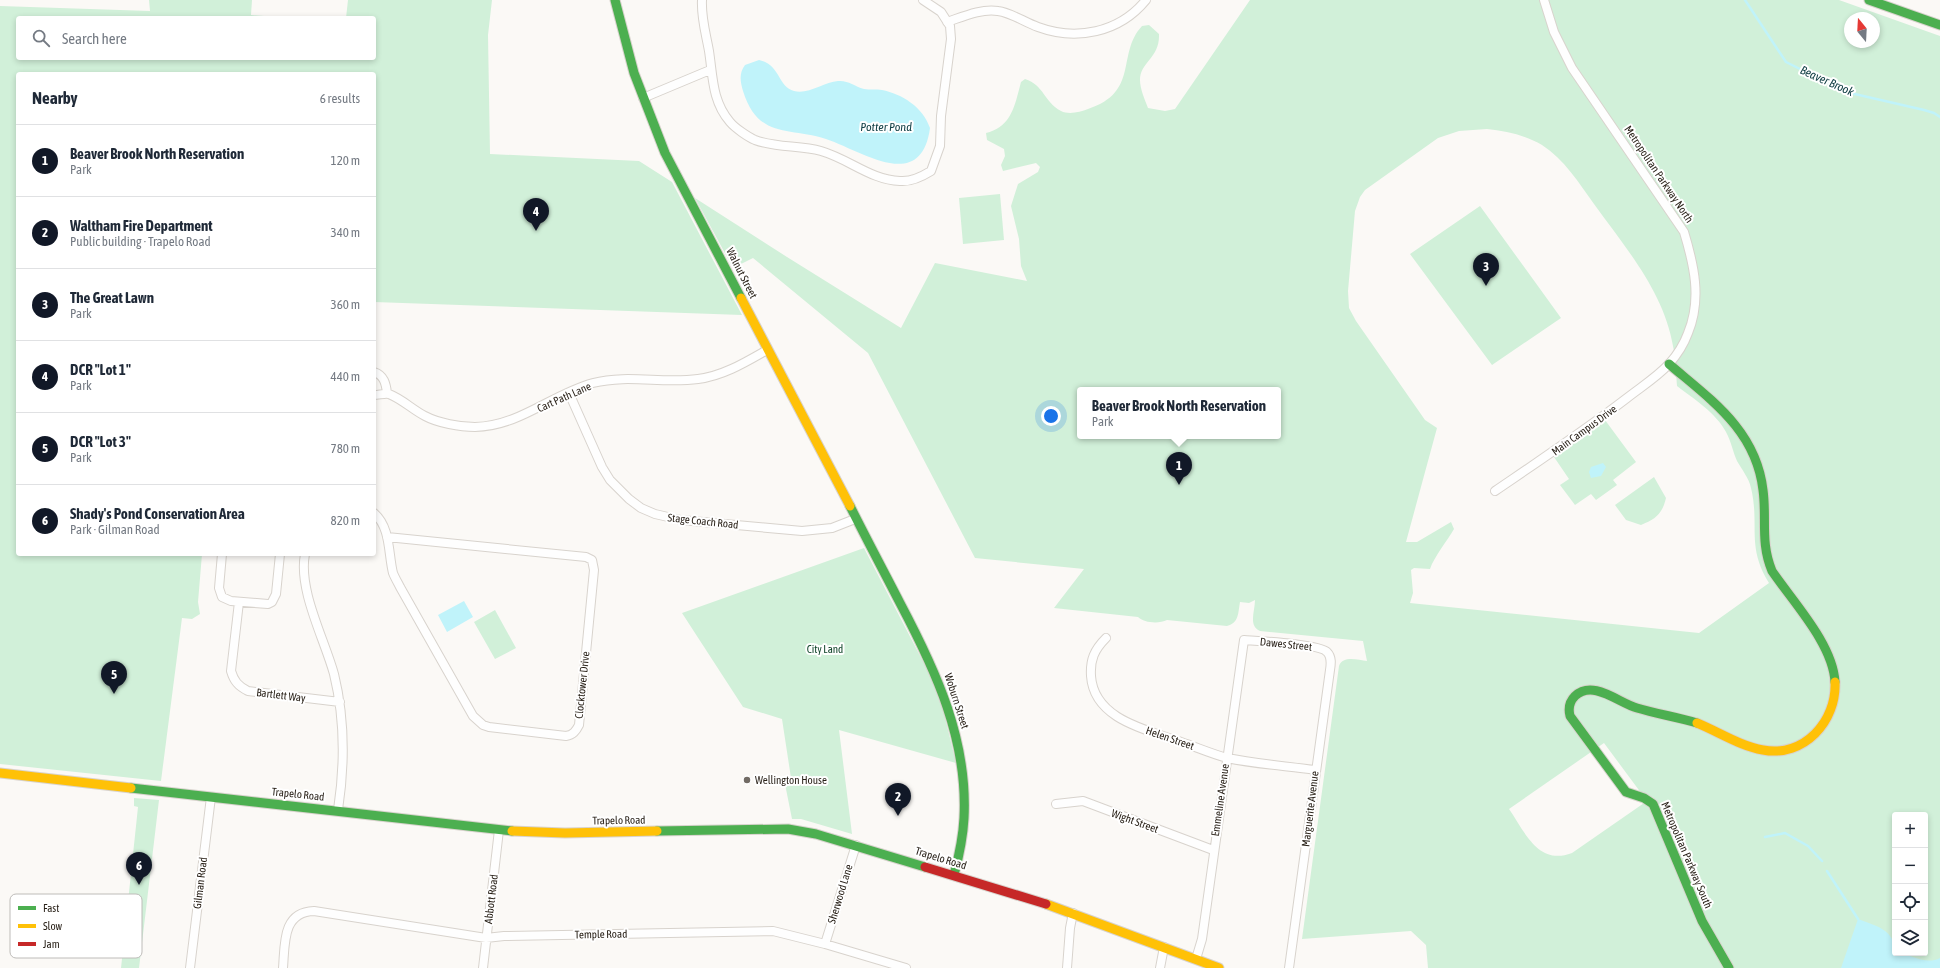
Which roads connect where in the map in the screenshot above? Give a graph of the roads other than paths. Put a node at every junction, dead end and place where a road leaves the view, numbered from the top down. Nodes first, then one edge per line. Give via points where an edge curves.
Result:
1 (615, 0) edge
2 (702, 0) edge
3 (923, 0) edge
4 (1146, 0) edge
5 (1544, 0) edge
6 (1869, 0) edge
7 (947, 22) junction
8 (1940, 25) edge
9 (710, 70) junction
10 (643, 98) junction
11 (767, 350) junction
12 (1669, 364) junction
13 (376, 373) edge
14 (569, 393) junction
15 (387, 394) junction
16 (376, 395) edge
17 (1495, 491) dead end
18 (376, 515) edge
19 (855, 519) junction
20 (387, 537) junction
21 (870, 548) joint
22 (222, 556) edge
23 (280, 556) edge
24 (305, 556) edge
25 (239, 602) junction
26 (1106, 638) dead end
27 (1244, 640) joint
28 (1327, 652) joint
29 (340, 702) junction
30 (1226, 758) junction
31 (1315, 770) junction
32 (0, 773) edge
33 (211, 797) junction
34 (1056, 804) dead end
35 (338, 810) junction
36 (499, 830) junction
37 (856, 845) junction
38 (1213, 850) junction
39 (954, 875) junction
40 (1073, 913) junction
41 (486, 938) junction
42 (825, 944) junction
43 (1164, 947) junction
44 (1196, 959) junction
45 (190, 968) edge
46 (283, 968) edge
47 (483, 968) edge
48 (906, 968) edge
49 (1068, 968) edge
50 (1160, 968) edge
51 (1219, 968) edge
52 (1290, 968) edge
53 (1729, 968) edge

1 - 10 street, Walnut Street
2 - 9 street via 701,12
3 - 7 street via 941,12
4 - 7 street via 1128,18 1109,28 1086,34 1062,34 997,11 975,13
5 - 12 street, Metropolitan Parkway North via 1554,32 1572,68 1684,232 1693,262 1695,297 1688,332
6 - 8 street
7 - 9 street via 950,26 951,39 941,116 940,146 932,171 902,182 886,180 864,172 820,151 754,140 731,123 720,107 713,89
9 - 10 street
10 - 11 street, Walnut Street via 665,153 731,276
11 - 14 street, Cart Path Lane via 712,377 681,380 614,380 593,383
11 - 19 street, Walnut Street
12 - 17 street, Main Campus Drive via 1611,410
12 - 53 street, Metropolitan Parkway South via 1728,415 1753,450 1763,490 1763,546 1766,558 1830,658 1835,686 1834,698 1825,723 1816,734 1796,746 1781,750 1764,750 1684,719 1628,705 1594,690 1585,691 1572,698 1568,703 1568,710 1626,792 1653,804 1702,921
13 - 15 street via 384,379
14 - 15 street, Cart Path Lane via 517,419 474,427 426,417
14 - 19 street, Stage Coach Road via 610,480 641,508 681,520 802,531 832,528
15 - 16 street
18 - 20 street, Clocktower Drive
19 - 21 street, Walnut Street
20 - 20 street, Clocktower Drive via 393,572 400,588 473,716 489,727 572,735 578,725 594,570 592,560
21 - 39 street, Woburn Street via 930,661 945,696 954,728 963,769 964,802 960,851
22 - 25 street via 219,592 226,600
23 - 25 street via 276,594 272,602
24 - 29 street via 303,572 306,588 334,674
25 - 29 street, Bartlett Way via 230,671 241,687 248,691
26 - 30 street, Helen Street via 1097,647 1091,669 1092,686 1107,710 1138,727
27 - 28 street, Dawes Street via 1315,647
27 - 30 street, Emmeline Avenue
28 - 31 street, Marguerite Avenue via 1330,657 1330,670
29 - 35 street via 344,759
30 - 31 street, Helen Street
30 - 38 street, Emmeline Avenue
31 - 52 street, Marguerite Avenue
32 - 33 street, Trapelo Road
33 - 35 street, Trapelo Road
33 - 45 street, Gilman Road
34 - 38 street, Wight Street via 1083,801
35 - 36 street, Trapelo Road
36 - 37 street, Trapelo Road via 565,833 788,829
36 - 41 street, Abbott Road
37 - 39 street, Trapelo Road
37 - 42 street, Sherwood Lane
38 - 44 street, Emmeline Avenue via 1202,939
39 - 40 street, Trapelo Road
40 - 43 street, Trapelo Road
40 - 49 street
41 - 42 street, Temple Road via 756,930
41 - 46 street, Temple Road via 303,912 295,917 287,931
41 - 47 street, Abbott Road
42 - 48 street, Temple Road
43 - 44 street, Trapelo Road
43 - 50 street
44 - 51 street, Trapelo Road

